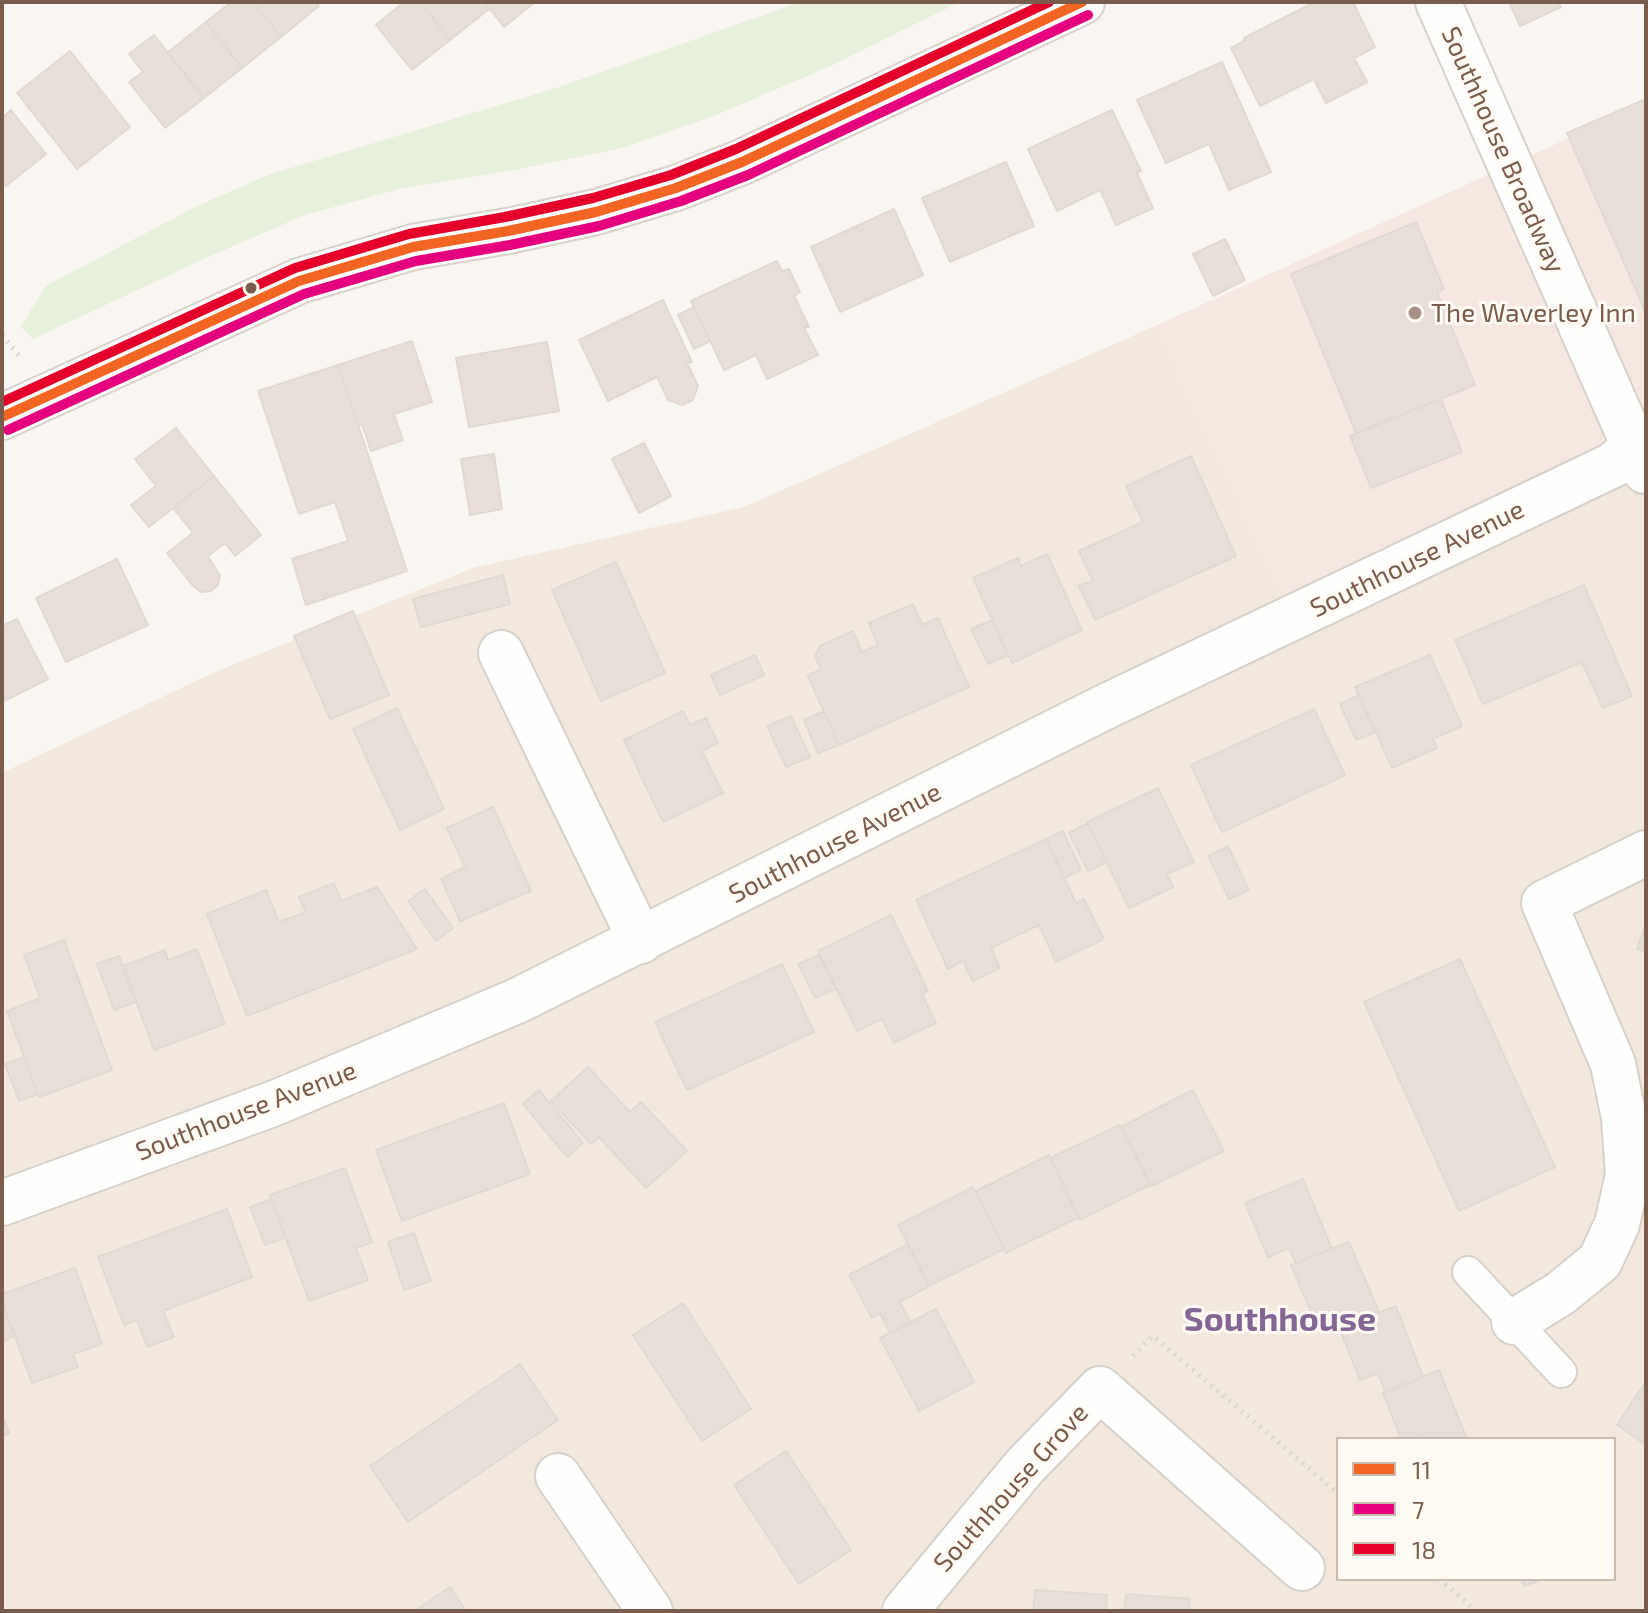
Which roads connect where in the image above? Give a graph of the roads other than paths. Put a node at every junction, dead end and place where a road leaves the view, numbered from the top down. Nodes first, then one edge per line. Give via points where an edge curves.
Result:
1 (1082, 2) edge
2 (1438, 2) edge
3 (2, 417) edge
4 (1642, 452) edge
5 (501, 653) dead end
6 (1646, 853) edge
7 (641, 941) junction
8 (2, 1203) edge
9 (1468, 1272) dead end
10 (1514, 1322) junction
11 (1561, 1372) dead end
12 (558, 1476) dead end
13 (1302, 1568) dead end
14 (650, 1611) edge
15 (905, 1611) edge

1 - 3 street via 676,188 596,212 413,247 299,281
2 - 4 street, Southhouse Broadway
4 - 7 street, Southhouse Avenue via 1109,705
5 - 7 street
6 - 10 street via 1544,903 1613,1064 1628,1175 1617,1224 1600,1261
7 - 8 street, Southhouse Avenue via 519,1000 275,1103
9 - 10 lane
10 - 11 lane
12 - 14 street
13 - 15 street, Southhouse Grove via 1100,1389 1025,1466

